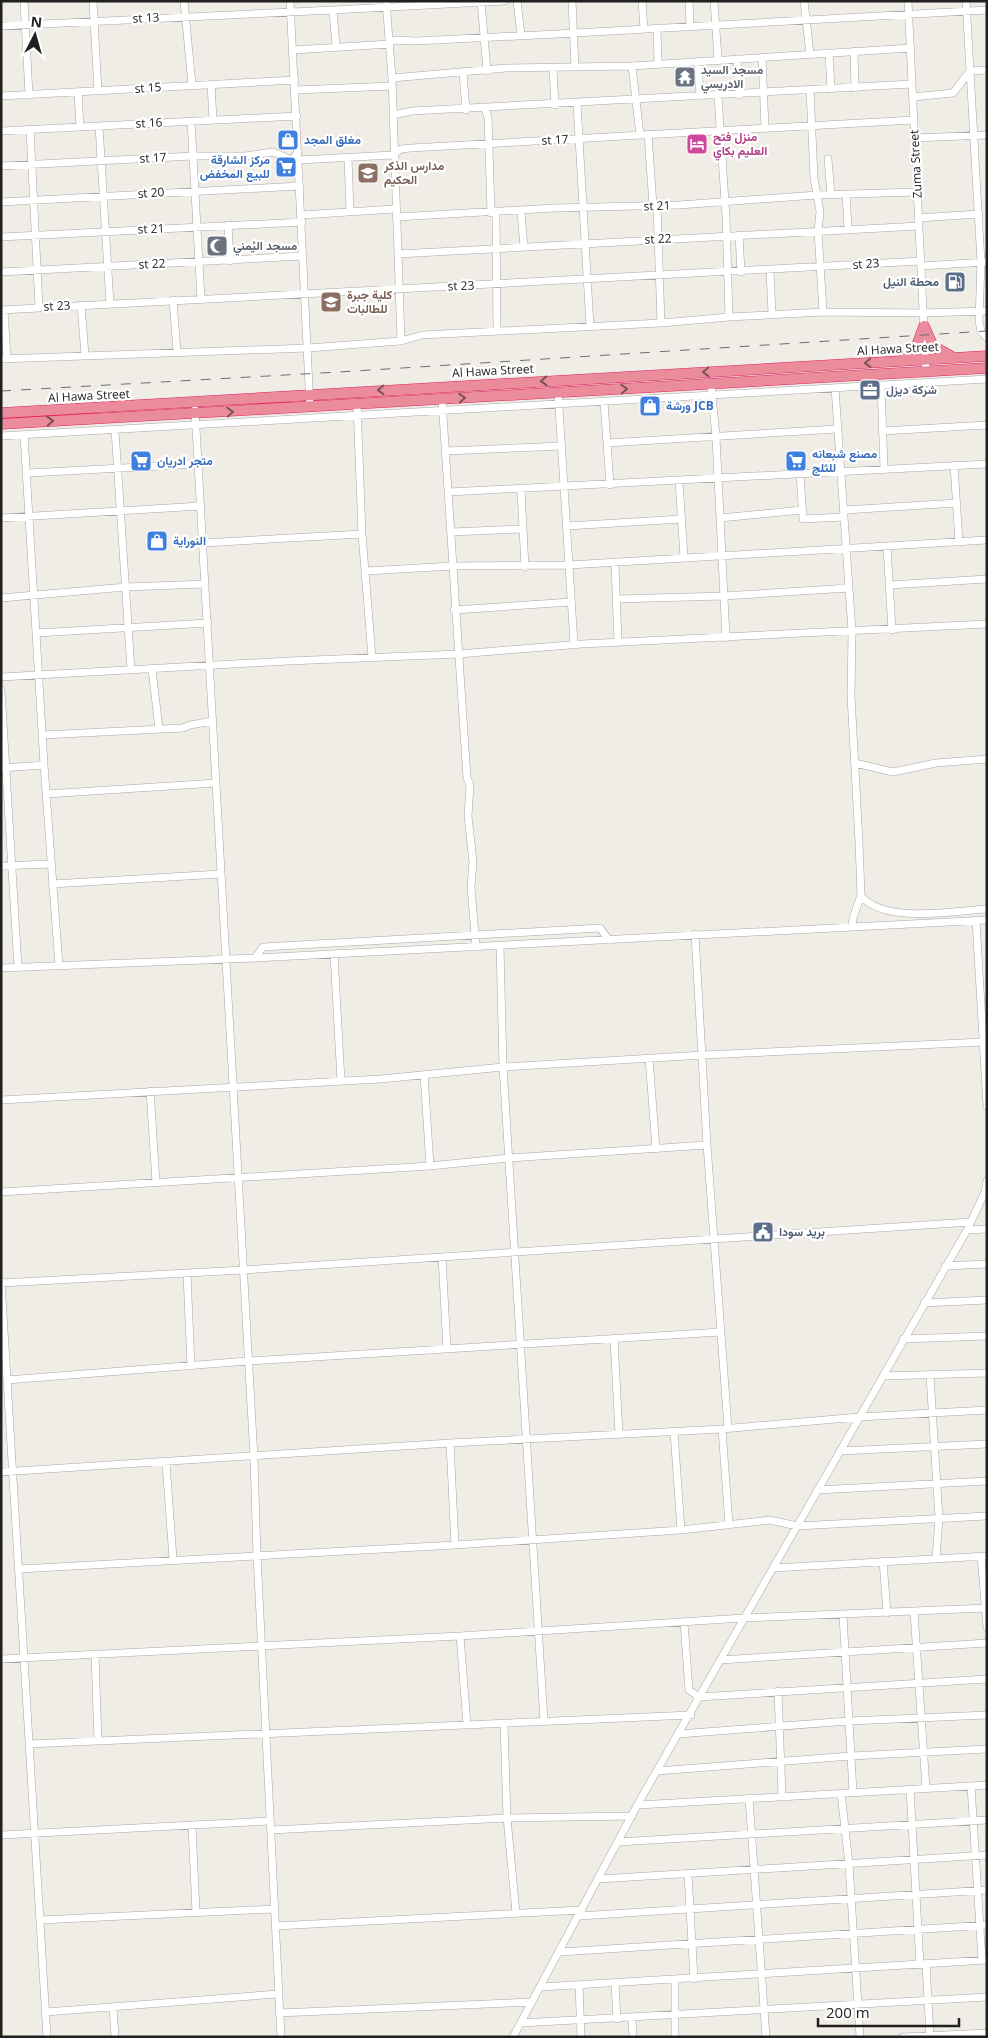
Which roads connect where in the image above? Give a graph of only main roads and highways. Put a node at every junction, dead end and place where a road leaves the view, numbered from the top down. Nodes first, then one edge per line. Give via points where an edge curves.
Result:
1 (987, 356) edge
2 (954, 358) junction
3 (902, 361) junction
4 (987, 368) edge
5 (1, 413) edge
6 (1, 424) edge

1 - 2 highway, Al Hawa Street
2 - 3 highway, Al Hawa Street
2 - 3 highway via 933,346 924,326 916,348
3 -> 5 highway, Al Hawa Street
6 -> 4 highway, Al Hawa Street

